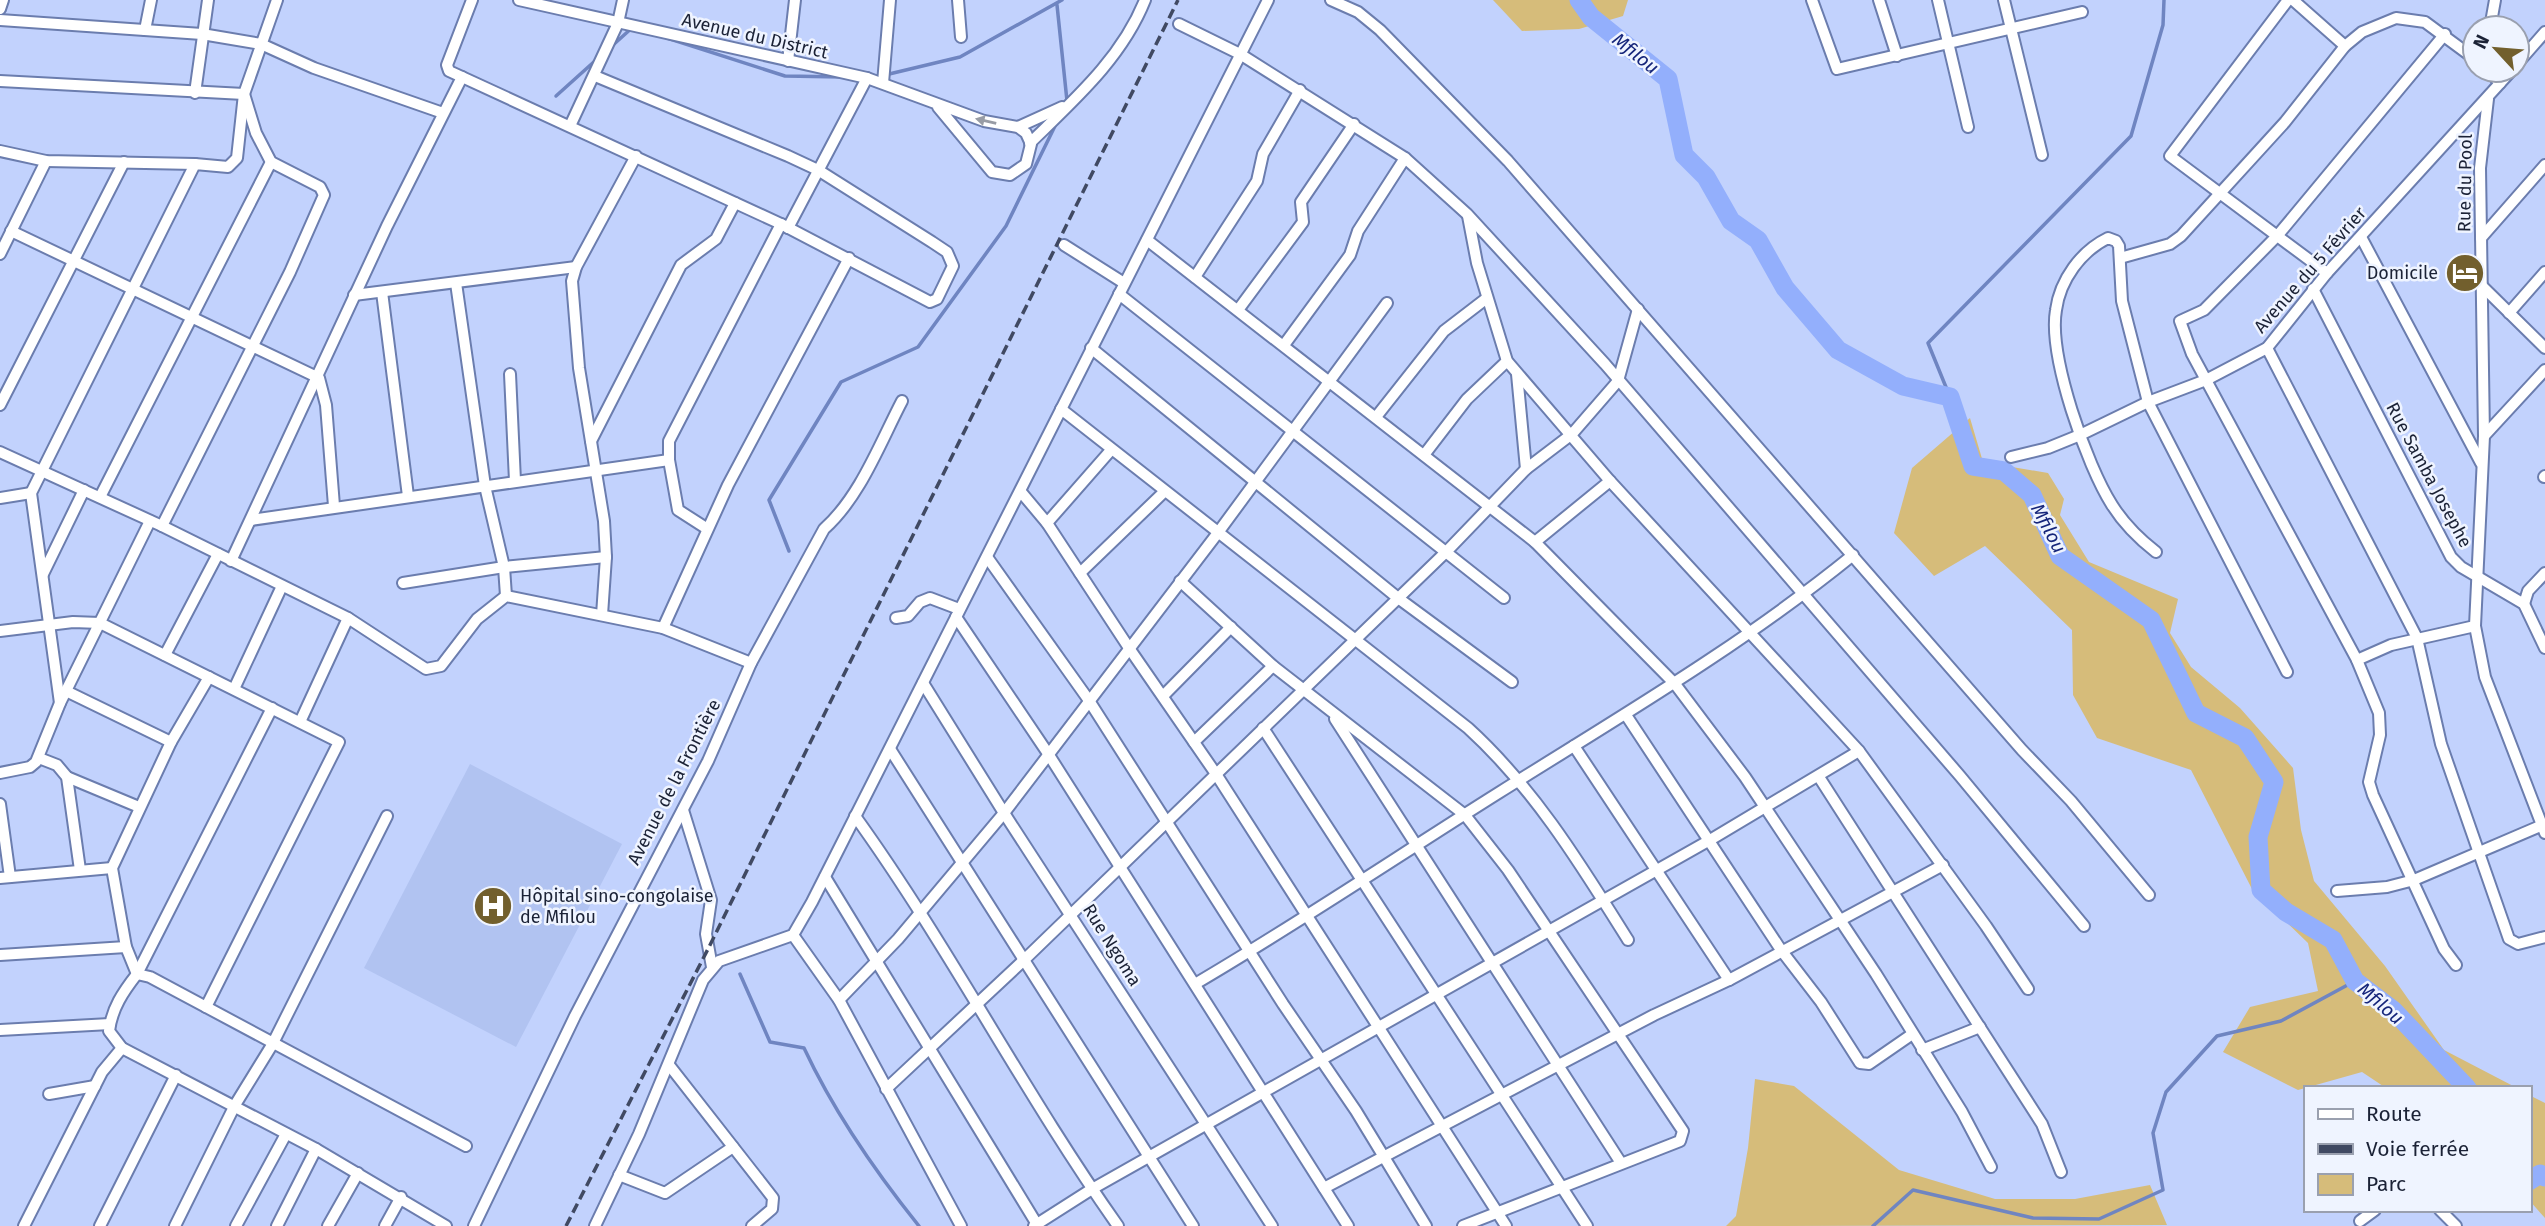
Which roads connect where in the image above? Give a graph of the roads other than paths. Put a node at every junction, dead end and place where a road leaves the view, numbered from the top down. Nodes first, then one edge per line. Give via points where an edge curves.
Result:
1 (3, 0) edge
2 (151, 0) edge
3 (208, 0) edge
4 (277, 0) edge
5 (472, 0) edge
6 (519, 0) edge
7 (623, 0) edge
8 (795, 0) edge
9 (890, 0) edge
10 (958, 0) edge
11 (1145, 0) edge
12 (1268, 0) edge
13 (1812, 0) edge
14 (1879, 0) edge
15 (1938, 0) edge
16 (2004, 0) edge
17 (2291, 0) edge
18 (1337, 1) edge
19 (0, 9) edge
20 (2082, 12) dead end
21 (0, 20) edge
22 (618, 23) junction
23 (1180, 24) dead end
24 (2012, 28) junction
25 (145, 30) junction
26 (2545, 32) edge
27 (202, 34) junction
28 (2445, 34) junction
29 (961, 37) dead end
30 (261, 44) junction
31 (1949, 44) junction
32 (2346, 46) junction
33 (2461, 47) edge
34 (2531, 48) edge
35 (1240, 54) junction
36 (1897, 56) junction
37 (788, 61) junction
38 (595, 76) junction
39 (462, 77) junction
40 (867, 78) junction
41 (0, 81) edge
42 (883, 83) junction
43 (2499, 84) edge
44 (1300, 90) junction
45 (195, 93) junction
46 (244, 94) junction
47 (2488, 99) junction
48 (1071, 103) junction
49 (938, 107) junction
50 (443, 113) junction
51 (1354, 124) junction
52 (570, 126) junction
53 (1018, 127) junction
54 (1968, 127) dead end
55 (1030, 143) junction
56 (0, 151) edge
57 (2042, 155) dead end
58 (636, 156) junction
59 (1405, 158) junction
60 (46, 161) junction
61 (124, 162) junction
62 (271, 162) junction
63 (195, 164) junction
64 (2545, 165) edge
65 (818, 170) junction
66 (2220, 193) junction
67 (735, 204) junction
68 (1467, 214) junction
69 (784, 226) junction
70 (11, 230) junction
71 (2278, 235) junction
72 (2361, 237) junction
73 (2481, 238) junction
74 (1147, 240) junction
75 (1064, 245) dead end
76 (0, 254) edge
77 (849, 258) junction
78 (2120, 258) junction
79 (74, 261) junction
80 (576, 267) junction
81 (2545, 272) edge
82 (2326, 273) junction
83 (1195, 277) junction
84 (456, 283) junction
85 (1124, 283) junction
86 (2483, 287) junction
87 (133, 288) junction
88 (2313, 289) junction
89 (382, 292) junction
90 (1119, 294) junction
91 (354, 295) junction
92 (1487, 298) junction
93 (1387, 303) dead end
94 (1638, 309) junction
95 (1238, 310) junction
96 (2510, 313) junction
97 (195, 317) junction
98 (252, 344) junction
99 (1284, 345) junction
100 (1091, 348) junction
101 (2267, 348) junction
102 (2545, 348) edge
103 (1507, 360) junction
104 (2545, 370) edge
105 (510, 374) dead end
106 (1517, 374) junction
107 (318, 378) junction
108 (1328, 380) junction
109 (2206, 380) junction
110 (1618, 381) junction
111 (902, 401) dead end
112 (2148, 401) junction
113 (0, 405) edge
114 (1061, 409) junction
115 (1376, 418) junction
116 (1292, 432) junction
117 (1572, 434) junction
118 (2080, 435) junction
119 (2484, 436) junction
120 (591, 441) junction
121 (1111, 450) junction
122 (0, 452) edge
123 (1424, 455) junction
124 (2011, 457) dead end
125 (669, 460) junction
126 (2481, 463) junction
127 (1526, 469) junction
128 (597, 470) junction
129 (40, 471) junction
130 (514, 481) junction
131 (1610, 481) junction
132 (1255, 483) junction
133 (485, 486) junction
134 (84, 490) junction
135 (1021, 492) junction
136 (1164, 492) junction
137 (31, 493) junction
138 (408, 496) junction
139 (100, 497) junction
140 (0, 498) edge
141 (334, 506) junction
142 (1490, 507) junction
143 (251, 520) junction
144 (150, 521) junction
145 (1047, 523) junction
146 (162, 526) junction
147 (706, 528) junction
148 (1217, 534) junction
149 (1535, 542) junction
150 (1447, 551) junction
151 (2155, 552) dead end
152 (218, 554) junction
153 (1853, 555) junction
154 (606, 557) junction
155 (987, 557) junction
156 (231, 561) junction
157 (504, 566) junction
158 (1080, 573) junction
159 (2545, 573) edge
160 (43, 575) junction
161 (2476, 575) junction
162 (1180, 581) junction
163 (403, 583) dead end
164 (282, 586) junction
165 (1804, 595) junction
166 (506, 596) junction
167 (1398, 598) junction
168 (1504, 598) dead end
169 (2524, 604) junction
170 (957, 613) junction
171 (602, 614) junction
172 (348, 618) junction
173 (895, 618) dead end
174 (100, 623) junction
175 (50, 626) junction
176 (2475, 626) junction
177 (1231, 627) junction
178 (663, 628) junction
179 (0, 631) edge
180 (1751, 634) junction
181 (2417, 638) junction
182 (1355, 640) junction
183 (1129, 648) junction
184 (2545, 648) edge
185 (165, 655) junction
186 (2357, 660) junction
187 (751, 663) junction
188 (1273, 666) junction
189 (2287, 672) dead end
190 (209, 677) junction
191 (923, 682) junction
192 (1512, 682) dead end
193 (1675, 684) junction
194 (234, 689) junction
195 (1304, 690) junction
196 (66, 691) junction
197 (1163, 696) junction
198 (1088, 699) junction
199 (60, 703) junction
200 (272, 708) junction
201 (1332, 713) junction
202 (1626, 715) junction
203 (300, 722) junction
204 (1263, 728) junction
205 (171, 742) junction
206 (1194, 742) junction
207 (1574, 746) junction
208 (890, 749) junction
209 (1859, 751) junction
210 (1048, 752) junction
211 (39, 758) junction
212 (0, 773) edge
213 (1216, 774) junction
214 (67, 777) junction
215 (1819, 777) junction
216 (1521, 780) junction
217 (0, 804) edge
218 (139, 807) junction
219 (1765, 808) junction
220 (682, 810) junction
221 (1003, 813) junction
222 (1465, 815) junction
223 (387, 816) dead end
224 (855, 816) junction
225 (1166, 821) junction
226 (2544, 827) edge
227 (1710, 840) junction
228 (1415, 847) junction
229 (2481, 852) junction
230 (963, 860) junction
231 (1943, 865) junction
232 (1118, 867) junction
233 (112, 868) junction
234 (80, 870) junction
235 (1654, 870) junction
236 (825, 877) junction
237 (5, 878) edge
238 (2414, 880) junction
239 (1362, 881) junction
240 (2337, 891) dead end
241 (1895, 892) junction
242 (2149, 895) dead end
243 (1604, 900) junction
244 (1071, 913) junction
245 (919, 914) junction
246 (1307, 918) junction
247 (1837, 919) junction
248 (2084, 926) dead end
249 (1547, 930) junction
250 (793, 935) junction
251 (2544, 938) edge
252 (1628, 940) dead end
253 (127, 947) junction
254 (1781, 950) junction
255 (1252, 951) junction
256 (0, 955) edge
257 (1026, 959) junction
258 (877, 962) junction
259 (1492, 963) junction
260 (2456, 965) dead end
261 (712, 967) junction
262 (137, 974) junction
263 (1729, 980) junction
264 (1195, 985) junction
265 (2028, 989) dead end
266 (1436, 994) junction
267 (839, 1000) junction
268 (978, 1003) junction
269 (206, 1007) junction
270 (110, 1024) junction
271 (1980, 1027) junction
272 (1377, 1028) junction
273 (0, 1030) edge
274 (1911, 1035) junction
275 (1617, 1037) junction
276 (272, 1045) junction
277 (929, 1046) junction
278 (122, 1048) junction
279 (1922, 1050) junction
280 (1321, 1060) junction
281 (669, 1065) junction
282 (1560, 1066) junction
283 (176, 1075) junction
284 (95, 1086) junction
285 (886, 1089) junction
286 (1262, 1093) junction
287 (49, 1094) dead end
288 (1501, 1096) junction
289 (235, 1105) junction
290 (1206, 1124) junction
291 (1443, 1125) junction
292 (286, 1134) junction
293 (467, 1146) dead end
294 (733, 1147) junction
295 (316, 1149) junction
296 (1149, 1157) junction
297 (1383, 1157) junction
298 (1621, 1163) junction
299 (1991, 1167) dead end
300 (2061, 1172) dead end
301 (358, 1173) junction
302 (619, 1175) junction
303 (1562, 1186) junction
304 (1324, 1188) junction
305 (1091, 1189) junction
306 (401, 1197) junction
307 (1498, 1212) junction
308 (2372, 1212) edge
309 (2442, 1212) edge
310 (2360, 1221) dead end
311 (598, 1224) edge
312 (1037, 1225) edge
313 (24, 1226) edge
314 (100, 1226) edge
315 (175, 1226) edge
316 (236, 1226) edge
317 (277, 1226) edge
318 (328, 1226) edge
319 (385, 1226) edge
320 (446, 1226) edge
321 (474, 1226) edge
322 (752, 1226) edge
323 (961, 1226) edge
324 (1118, 1226) edge
325 (1193, 1226) edge
326 (1272, 1226) edge
327 (1348, 1226) edge
328 (1426, 1226) edge
329 (1463, 1226) edge
330 (1506, 1226) edge
331 (1587, 1226) edge
332 (2456, 1226) edge

1 - 19 street
2 - 25 street
3 - 27 street
4 - 30 street
5 - 39 street via 447,68
6 - 22 street, Avenue du District
7 - 22 street
8 - 37 street
9 - 42 street
10 - 29 street
11 - 48 street, Avenue du District via 1130,31
12 - 35 street
13 - 36 street via 1835,68
14 - 36 street
15 - 31 street
16 - 24 street
17 - 32 street
17 - 66 street via 2170,156
18 - 94 street via 1380,30 1455,106
20 - 24 street
21 - 25 street
22 - 37 street, Avenue du District
22 - 38 street
23 - 35 street
24 - 31 street
24 - 57 street
25 - 27 street
26 - 34 street
27 - 30 street
27 - 45 street
28 - 32 street via 2425,22 2396,18 2362,32
28 - 33 street
28 - 71 street
30 - 46 street
30 - 50 street via 314,68
31 - 36 street
31 - 54 street
32 - 66 street
35 - 44 street
35 - 74 street
37 - 40 street, Avenue du District
38 - 52 street
38 - 65 street
39 - 50 street
39 - 52 street
40 - 42 street, Avenue du District
40 - 65 street
41 - 45 street
42 - 49 street, Avenue du District
43 - 47 street, Avenue du 5 Février
44 - 51 street
44 - 83 street via 1263,154 1256,181
45 - 46 street
46 - 62 street
46 - 63 street via 233,164
47 - 72 street, Avenue du 5 Février
47 - 73 street, Rue du Pool via 2481,139
48 - 53 street, Avenue du District
48 - 55 street, Avenue du District
53 -> 49 street, Avenue du District
49 - 55 street, Avenue du District via 982,164 1000,176 1026,164
50 - 91 street
51 - 59 street
51 - 95 street via 1301,202 1303,222
52 - 58 street
53 - 55 street
56 - 60 street
58 - 67 street
58 - 80 street
59 - 68 street
59 - 99 street via 1359,231 1350,255
60 - 61 street
60 - 70 street
61 - 63 street
61 - 79 street
62 - 97 street
62 - 98 street via 320,187 324,195
63 - 87 street
64 - 73 street
65 - 69 street
65 - 77 street via 940,247 953,265 934,303
66 - 71 street
66 - 78 street via 2170,244
67 - 69 street
67 - 120 street via 716,239 681,265
68 - 92 street
68 - 110 street
69 - 77 street
69 - 125 street via 670,441
70 - 76 street
70 - 79 street
71 - 82 street
71 - 109 street via 2204,310 2180,321
72 - 82 street, Avenue du 5 Février
72 - 126 street
73 - 86 street, Rue du Pool
74 - 83 street
74 - 85 street
75 - 85 street
77 - 147 street
78 - 112 street via 2122,301
78 - 118 street via 2116,241 2108,238 2088,250 2073,270 2055,311 2061,371
79 - 87 street
79 - 113 street
80 - 84 street
80 - 120 street via 572,281 579,368
81 - 96 street
82 - 88 street, Avenue du 5 Février
83 - 95 street
84 - 89 street
84 - 133 street
85 - 90 street
86 - 96 street
86 - 119 street, Rue du Pool
87 - 97 street
87 - 129 street
88 - 101 street, Avenue du 5 Février
88 - 161 street, Rue Samba Josephe via 2451,557
89 - 91 street
89 - 138 street
90 - 100 street
90 - 116 street
91 - 107 street
92 - 103 street
92 - 115 street via 1444,331
93 - 108 street
94 - 110 street
94 - 153 street
95 - 99 street
96 - 102 street
97 - 98 street
97 - 139 street
98 - 107 street
98 - 146 street
99 - 108 street
100 - 114 street
100 - 132 street
101 - 109 street, Avenue du 5 Février
101 - 181 street
103 - 106 street
103 - 123 street via 1468,399
104 - 119 street
105 - 130 street
106 - 117 street
106 - 127 street
107 - 141 street via 326,405
107 - 143 street
108 - 115 street
108 - 116 street
109 - 112 street, Avenue du 5 Février
109 - 186 street
110 - 117 street
110 - 165 street
111 - 187 street, Avenue de la Frontière via 850,498 824,529
112 - 118 street, Avenue du 5 Février
112 - 189 street
114 - 121 street
114 - 135 street
115 - 123 street
116 - 132 street
116 - 150 street
117 - 127 street
117 - 131 street
118 - 124 street, Avenue du 5 Février
118 - 151 street via 2111,504
119 - 126 street, Rue du Pool
120 - 128 street
121 - 136 street
121 - 145 street
122 - 129 street
123 - 142 street
125 - 128 street
125 - 147 street via 678,510
126 - 161 street, Rue du Pool
127 - 142 street
128 - 130 street
128 - 154 street
129 - 134 street
129 - 137 street
130 - 133 street
131 - 149 street
131 - 180 street
132 - 148 street
132 - 167 street
133 - 138 street
133 - 157 street
134 - 139 street
134 - 160 street
135 - 145 street
135 - 155 street
136 - 148 street
136 - 158 street
137 - 140 street
137 - 160 street
138 - 141 street
139 - 144 street
141 - 143 street
142 - 149 street
142 - 150 street
143 - 156 street
144 - 146 street
144 - 174 street
145 - 158 street
146 - 152 street
147 - 178 street
148 - 162 street
148 - 182 street
149 - 193 street
150 - 167 street
150 - 168 street
152 - 156 street
152 - 185 street
153 - 165 street
153 - 242 street
154 - 157 street
154 - 171 street
155 - 170 street
155 - 198 street
156 - 164 street
157 - 163 street
157 - 166 street
158 - 183 street
159 - 169 street via 2528,591
160 - 175 street
161 - 169 street, Rue Samba Josephe
161 - 176 street, Rue du Pool
162 - 177 street
162 - 183 street
164 - 172 street
164 - 194 street
165 - 180 street
165 - 248 street
166 - 171 street
166 - 172 street via 477,619 451,656 434,670
167 - 182 street
167 - 192 street
169 - 184 street
170 - 173 street via 930,598 908,616
170 - 191 street
170 - 210 street
171 - 178 street
172 - 203 street
174 - 175 street
174 - 185 street
174 - 196 street
175 - 179 street
175 - 199 street
176 - 181 street
176 - 226 street, Rue du Pool via 2485,677
177 - 188 street
177 - 197 street
178 - 187 street
180 - 193 street
180 - 209 street
181 - 186 street
181 - 229 street via 2441,744
182 - 195 street
182 - 216 street via 1468,728
183 - 197 street
183 - 198 street
185 - 190 street
186 - 238 street via 2379,713 2380,735 2369,782
187 - 220 street, Avenue de la Frontière
188 - 195 street
188 - 206 street
190 - 194 street
190 - 205 street
191 - 208 street
191 - 221 street, Rue Ngoma
193 - 202 street
193 - 219 street
194 - 200 street
195 - 201 street
195 - 204 street
196 - 199 street
196 - 205 street
197 - 206 street
198 - 210 street
198 - 225 street
199 - 211 street
200 - 203 street
200 - 262 street
201 - 222 street
201 - 228 street
202 - 207 street
202 - 227 street
203 - 269 street via 339,742
204 - 213 street
204 - 239 street
205 - 218 street
206 - 213 street
207 - 216 street
207 - 235 street
208 - 224 street
208 - 230 street
209 - 215 street
209 - 231 street
210 - 221 street
210 - 232 street
211 - 212 street via 30,767
211 - 214 street via 57,765
213 - 225 street
213 - 246 street
214 - 218 street
214 - 234 street
215 - 219 street
215 - 241 street
216 - 222 street
216 - 243 street
217 - 237 street
218 - 233 street
219 - 227 street
219 - 247 street
220 - 261 street via 711,900 706,934
220 - 321 street, Avenue de la Frontière via 575,1016
221 - 230 street
221 - 244 street, Rue Ngoma
222 - 228 street
222 - 249 street
223 - 276 street
224 - 236 street
224 - 245 street
225 - 232 street
225 - 255 street
226 - 229 street
227 - 235 street
227 - 254 street
228 - 239 street
228 - 259 street
229 - 238 street
229 - 251 street via 2510,939 2518,944
230 - 245 street
230 - 257 street
231 - 241 street
231 - 265 street
232 - 244 street
232 - 264 street
233 - 234 street
233 - 253 street
234 - 237 street
235 - 243 street
235 - 263 street
236 - 250 street
236 - 258 street
238 - 240 street
238 - 260 street via 2444,949
239 - 246 street
239 - 266 street
241 - 247 street
241 - 271 street
243 - 249 street
243 - 252 street
244 - 257 street
244 - 290 street, Rue Ngoma
245 - 258 street
245 - 268 street
246 - 255 street
246 - 272 street
247 - 254 street
247 - 274 street
249 - 259 street
249 - 275 street
250 - 261 street
250 - 267 street
253 - 256 street
253 - 262 street
254 - 263 street
254 - 274 street via 1860,1063 1869,1065
255 - 264 street
255 - 280 street
257 - 268 street
257 - 296 street
258 - 267 street
258 - 277 street
259 - 266 street
259 - 282 street
261 - 281 street
262 - 269 street
262 - 270 street via 122,994
263 - 275 street
264 - 286 street
266 - 272 street
266 - 288 street
267 - 285 street
268 - 277 street
268 - 305 street
269 - 276 street
270 - 273 street
270 - 278 street via 113,1040
271 - 279 street
271 - 300 street via 2042,1124
272 - 280 street
272 - 291 street
274 - 279 street
275 - 282 street
275 - 298 street via 1683,1136
276 - 289 street
276 - 293 street
277 - 285 street
277 - 312 street
278 - 283 street
278 - 284 street
279 - 299 street
280 - 286 street
280 - 297 street
281 - 294 street
281 - 302 street
282 - 288 street
282 - 298 street
283 - 289 street
283 - 314 street
284 - 287 street
284 - 313 street
285 - 323 street
286 - 290 street
286 - 304 street
288 - 291 street
288 - 303 street
289 - 292 street
289 - 315 street
290 - 296 street
290 - 326 street, Rue Ngoma
291 - 297 street
291 - 307 street
292 - 295 street
292 - 316 street
294 - 302 street via 666,1193
294 - 322 street via 775,1204
295 - 301 street
295 - 317 street
296 - 305 street
296 - 325 street
297 - 304 street
297 - 328 street
298 - 303 street
301 - 306 street
301 - 318 street
302 - 311 street
303 - 307 street
303 - 331 street
304 - 327 street
305 - 312 street
305 - 324 street
306 - 319 street
306 - 320 street
307 - 329 street
307 - 330 street
308 - 310 street
309 - 332 street

